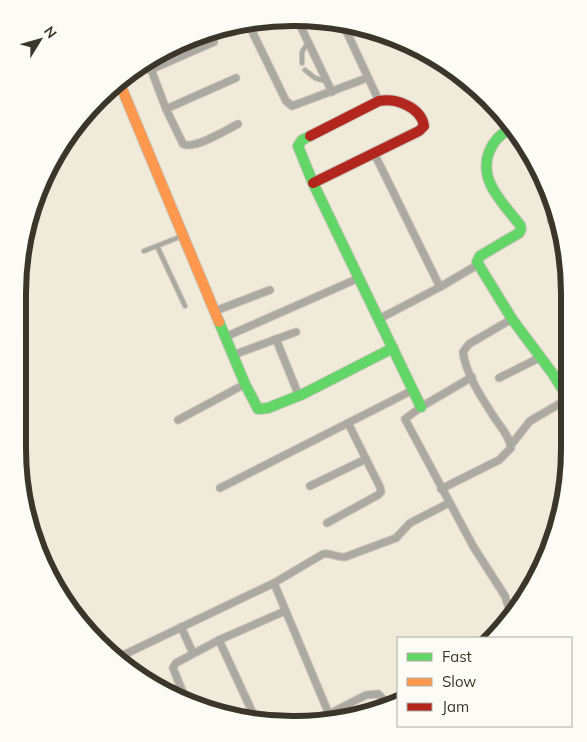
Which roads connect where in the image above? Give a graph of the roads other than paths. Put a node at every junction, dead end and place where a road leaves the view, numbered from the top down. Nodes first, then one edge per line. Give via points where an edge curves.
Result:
1 (301, 26) edge
2 (251, 30) edge
3 (346, 31) edge
4 (308, 41) junction
5 (214, 42) dead end
6 (196, 45) edge
7 (198, 49) junction
8 (302, 63) dead end
9 (150, 70) joint
10 (305, 70) dead end
11 (236, 78) dead end
12 (367, 78) junction
13 (327, 81) junction
14 (122, 89) edge
15 (332, 92) junction
16 (379, 101) junction
17 (166, 109) junction
18 (238, 124) dead end
19 (507, 132) edge
20 (374, 153) junction
21 (313, 183) junction
22 (184, 235) junction
23 (157, 246) junction
24 (144, 251) dead end
25 (478, 264) junction
26 (359, 278) junction
27 (440, 287) junction
28 (270, 290) dead end
29 (185, 306) dead end
30 (215, 311) junction
31 (379, 318) junction
32 (512, 319) junction
33 (296, 332) dead end
34 (225, 337) junction
35 (276, 339) junction
36 (393, 348) junction
37 (233, 355) junction
38 (541, 357) junction
39 (472, 377) junction
40 (499, 378) dead end
41 (245, 384) junction
42 (561, 385) edge
43 (413, 390) junction
44 (299, 396) junction
45 (561, 403) edge
46 (421, 407) junction
47 (178, 420) dead end
48 (348, 423) junction
49 (511, 445) junction
50 (366, 459) junction
51 (310, 486) dead end
52 (220, 488) dead end
53 (441, 489) junction
54 (448, 503) junction
55 (327, 522) dead end
56 (274, 583) junction
57 (508, 608) edge
58 (285, 611) junction
59 (182, 627) junction
60 (219, 640) junction
61 (193, 653) junction
62 (124, 655) edge
63 (183, 691) edge
64 (384, 700) edge
65 (252, 712) edge
66 (329, 713) edge
67 (332, 713) edge

1 - 4 street
2 - 15 street via 290,105
3 - 12 street
4 - 8 lane via 302,52
4 - 13 street
5 - 7 street
6 - 7 street
7 - 9 street
9 - 17 street
10 - 13 lane via 315,78
11 - 17 street
12 - 15 street
12 - 16 street
13 - 15 street
14 - 22 street
16 - 20 street via 402,102 425,125
16 - 21 street via 300,142 299,150
17 - 18 street via 180,139 187,146
19 - 25 street via 492,145 486,172 521,229 480,256
20 - 21 street
20 - 27 street
21 - 26 street
22 - 23 lane
22 - 30 street
23 - 24 lane
23 - 29 lane
25 - 27 street
25 - 32 street
26 - 31 street
26 - 34 street
27 - 31 street
28 - 30 street
30 - 34 street
31 - 36 street
32 - 38 street
32 - 39 street via 464,349
33 - 35 street
34 - 37 street
35 - 37 street
35 - 44 street
36 - 43 street
36 - 44 street
37 - 41 street
38 - 40 street
38 - 42 street
39 - 46 street
39 - 49 street
41 - 44 street via 258,409 265,410
41 - 47 street
43 - 46 street
43 - 48 street
45 - 49 street via 530,421
46 - 53 street via 405,419
48 - 50 street
48 - 52 street
49 - 53 street via 510,451 499,460
50 - 51 street
50 - 55 street via 380,487 380,494
53 - 54 street
54 - 56 street via 406,525 396,538 345,557 323,554
54 - 57 street via 505,596
56 - 58 street
56 - 59 street
58 - 60 street
58 - 66 street
59 - 61 street
59 - 62 street
60 - 61 street
60 - 65 street
61 - 63 street via 173,666
64 - 67 street via 378,694 366,695

